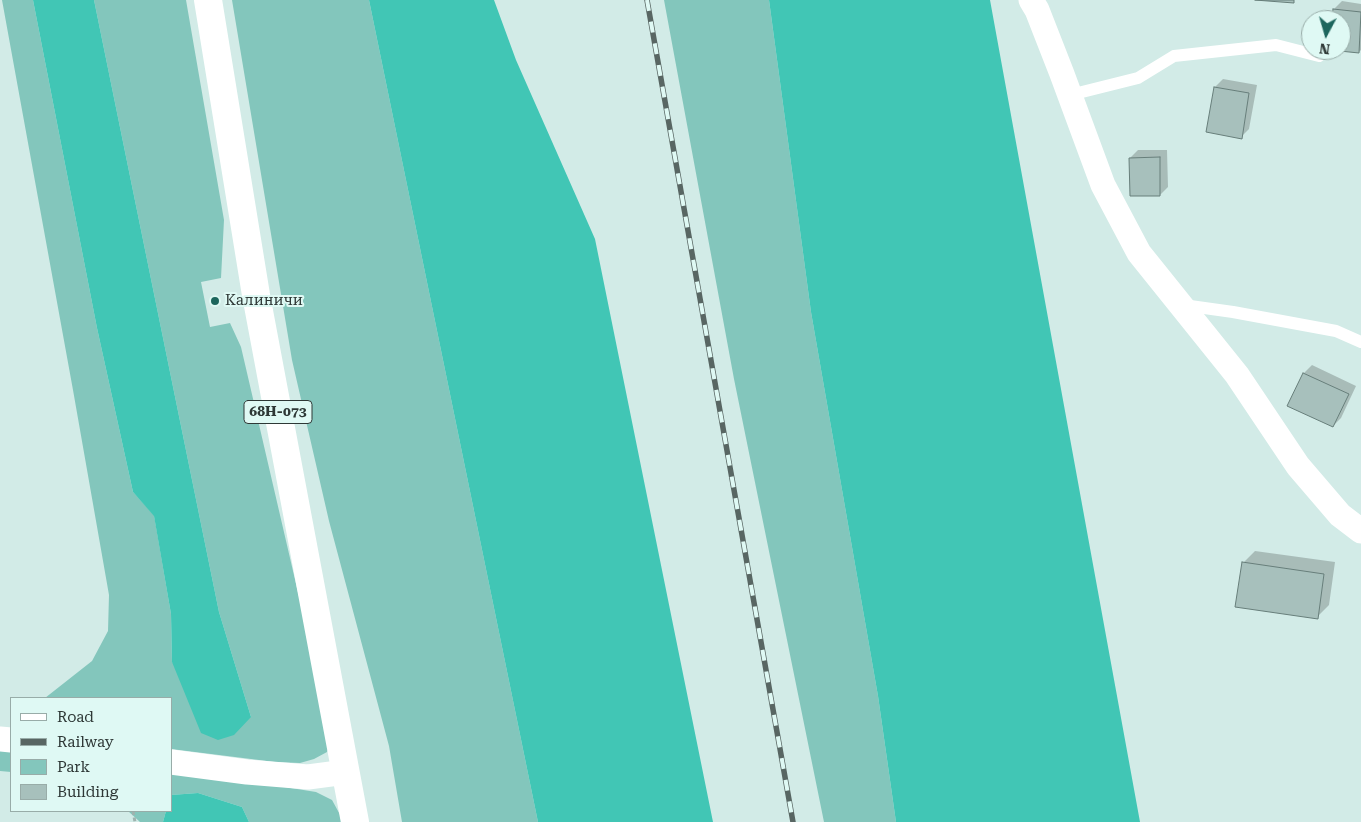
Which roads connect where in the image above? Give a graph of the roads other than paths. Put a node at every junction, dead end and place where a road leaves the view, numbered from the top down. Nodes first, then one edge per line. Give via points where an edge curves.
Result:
1 (208, 0) edge
2 (1031, 0) edge
3 (1301, 51) edge
4 (1070, 95) junction
5 (1180, 304) junction
6 (1361, 342) edge
7 (1361, 531) edge
8 (172, 762) edge
9 (346, 772) junction
10 (355, 822) edge

1 - 9 main road, 68Н-073 via 256,295
2 - 4 street
3 - 4 lane via 1276,45 1174,56 1138,78
4 - 5 street via 1103,185 1139,253
5 - 6 lane via 1336,331
5 - 7 street via 1236,374 1298,466 1340,515
8 - 9 street via 308,777
9 - 10 main road, 68Н-073

